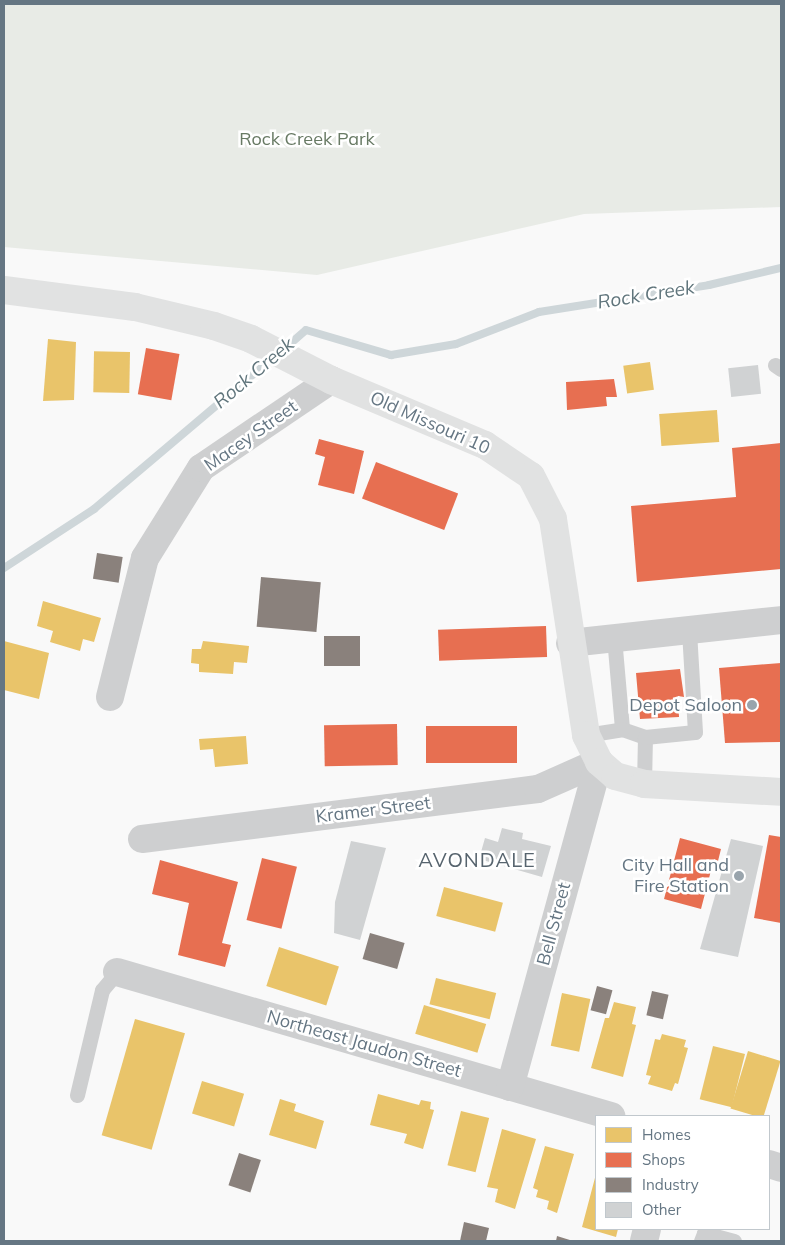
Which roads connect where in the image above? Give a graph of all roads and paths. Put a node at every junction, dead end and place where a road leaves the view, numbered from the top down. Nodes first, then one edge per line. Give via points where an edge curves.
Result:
1 (4, 290) edge
2 (331, 380) junction
3 (781, 620) edge
4 (690, 630) junction
5 (614, 637) junction
6 (570, 643) junction
7 (110, 697) dead end
8 (622, 729) junction
9 (586, 735) junction
10 (645, 737) junction
11 (599, 762) junction
12 (644, 784) junction
13 (781, 792) edge
14 (142, 839) dead end
15 (117, 972) joint
16 (510, 1087) junction
17 (77, 1095) dead end
18 (608, 1115) edge
19 (702, 1241) edge
20 (734, 1241) edge

1 - 2 street, Old Missouri 10 via 135,307 214,326 251,339
2 - 6 street, Old Missouri 10 via 485,445 531,476 553,519
2 - 7 street, Macey Street via 201,468 145,558
3 - 4 street
4 - 5 street
4 - 10 lane via 695,732
5 - 6 street
5 - 8 lane
6 - 9 street, Old Missouri 10
8 - 9 lane
8 - 10 lane
9 - 11 street, Old Missouri 10
10 - 12 lane
11 - 12 street, Old Missouri 10 via 615,776
11 - 14 street, Kramer Street via 538,789
11 - 16 street, Bell Street
12 - 13 street, Old Missouri 10
15 - 16 street, Northeast Jaudon Street
15 - 17 lane via 102,990
16 - 18 street, Northeast Jaudon Street
19 - 20 lane via 704,1233

